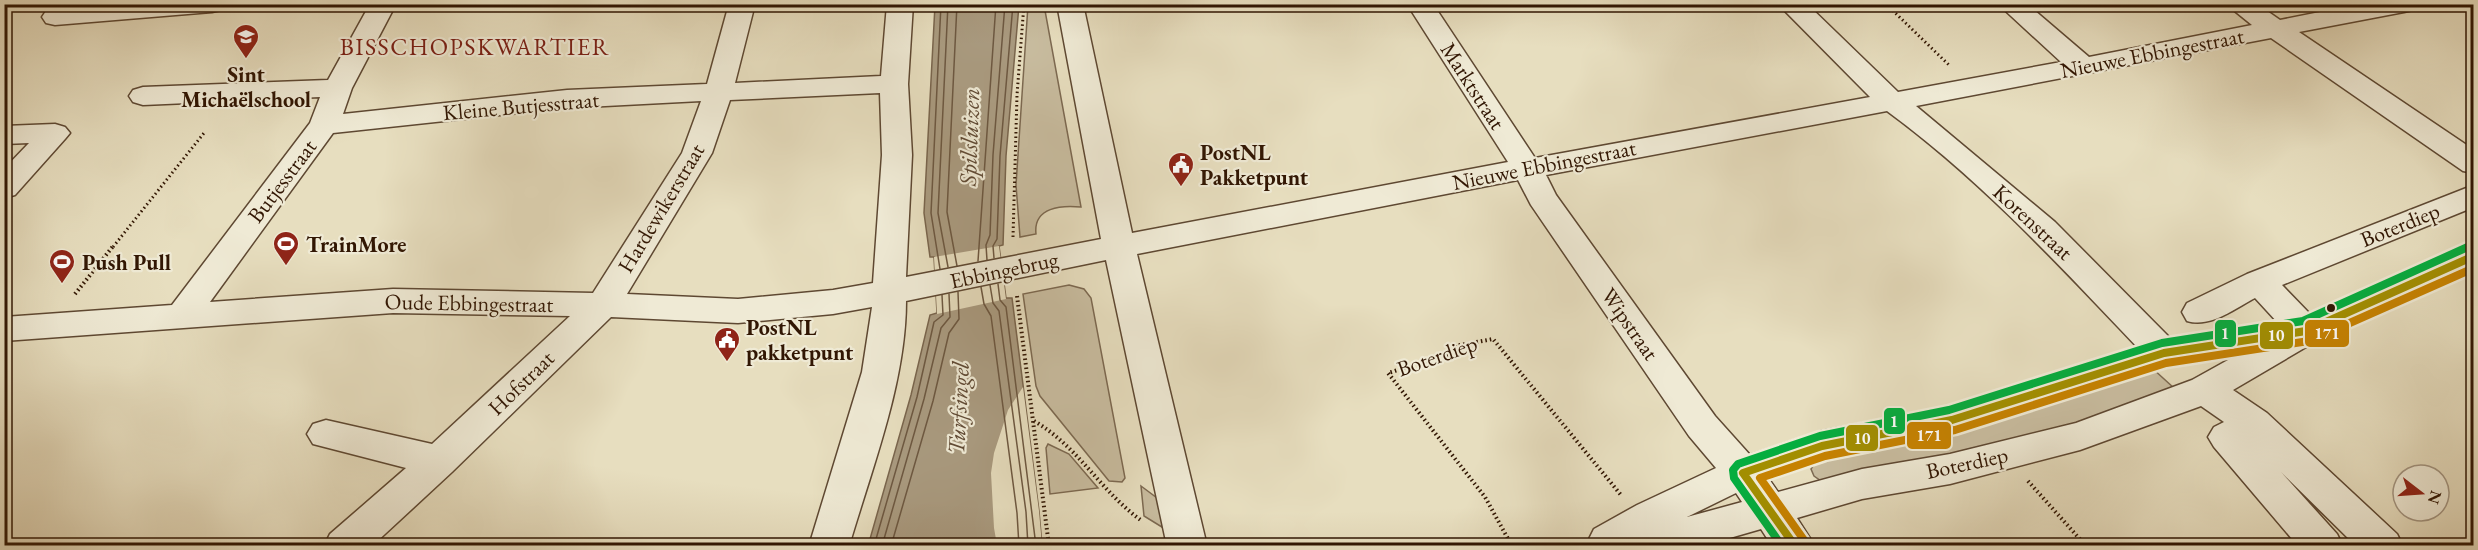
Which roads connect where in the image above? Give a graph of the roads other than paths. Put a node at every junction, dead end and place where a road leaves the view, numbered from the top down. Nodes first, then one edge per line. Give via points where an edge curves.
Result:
1 (212, 4) edge
2 (383, 4) edge
3 (742, 4) edge
4 (900, 4) edge
5 (1070, 4) edge
6 (1420, 4) edge
7 (1791, 4) edge
8 (2010, 4) edge
9 (2239, 4) edge
10 (2404, 4) edge
11 (55, 18) dead end
12 (2274, 29) junction
13 (2084, 66) junction
14 (894, 84) junction
15 (338, 88) junction
16 (719, 92) junction
17 (143, 96) dead end
18 (1891, 101) junction
19 (324, 125) junction
20 (4, 135) edge
21 (2474, 164) edge
22 (1527, 168) junction
23 (4, 188) edge
24 (2474, 195) edge
25 (1119, 247) junction
26 (2474, 256) edge
27 (2259, 282) junction
28 (890, 292) junction
29 (603, 305) junction
30 (2199, 312) dead end
31 (182, 316) junction
32 (4, 329) edge
33 (2306, 331) junction
34 (2164, 353) junction
35 (2205, 390) junction
36 (2254, 423) junction
37 (326, 434) dead end
38 (439, 461) junction
39 (1743, 474) junction
40 (1769, 510) junction
41 (1616, 536) edge
42 (344, 546) edge
43 (829, 546) edge
44 (1187, 546) edge
45 (1795, 546) edge
46 (2323, 546) edge
47 (2383, 546) edge

1 - 11 street
2 - 15 street, Butjesstraat
3 - 16 street, Hardewikerstraat
4 - 14 street
5 - 25 street
6 - 22 street, Marktstraat
7 - 18 street, Korenstraat
8 - 13 street
9 - 12 street
10 - 12 street, Nieuwe Ebbingestraat
12 - 13 street, Nieuwe Ebbingestraat
12 - 21 street
13 - 18 street, Nieuwe Ebbingestraat
14 - 16 street, Kleine Butjesstraat
14 - 28 street via 897,155
15 - 17 street
15 - 19 street, Butjesstraat
16 - 19 street, Kleine Butjesstraat via 567,99
16 - 29 street, Hardewikerstraat via 697,153
18 - 22 street, Nieuwe Ebbingestraat
18 - 34 street, Korenstraat via 1923,124 2044,230
19 - 31 street, Butjesstraat
20 - 23 street via 55,133
22 - 25 street, Nieuwe Ebbingestraat
22 - 39 street, Wipstraat via 1542,198 1702,426
24 - 27 street, Boterdiep
25 - 28 street, Ebbingebrug
25 - 44 street
26 - 33 street, Boterdiep
27 - 30 street, Boterdiep
27 - 33 street
28 - 29 street, Oude Ebbingestraat via 738,311
28 - 43 street via 880,372
29 - 31 street, Oude Ebbingestraat via 393,301
29 - 38 street, Hofstraat
31 - 32 street, Oude Ebbingestraat
33 - 34 street, Boterdiep
33 - 35 street, Boterdiep
34 - 39 street, Boterdiep via 1952,420 1822,446
35 - 36 street
35 - 40 street, Boterdiep via 2080,436 2005,456 1862,484
36 - 46 street via 2227,437
36 - 47 street
37 - 38 street
38 - 42 street, Hofstraat
39 - 40 street, Wipstraat
39 - 41 street, Boterdiep
40 - 41 street, Boterdiep via 1656,542
40 - 45 street, Wipstraat

